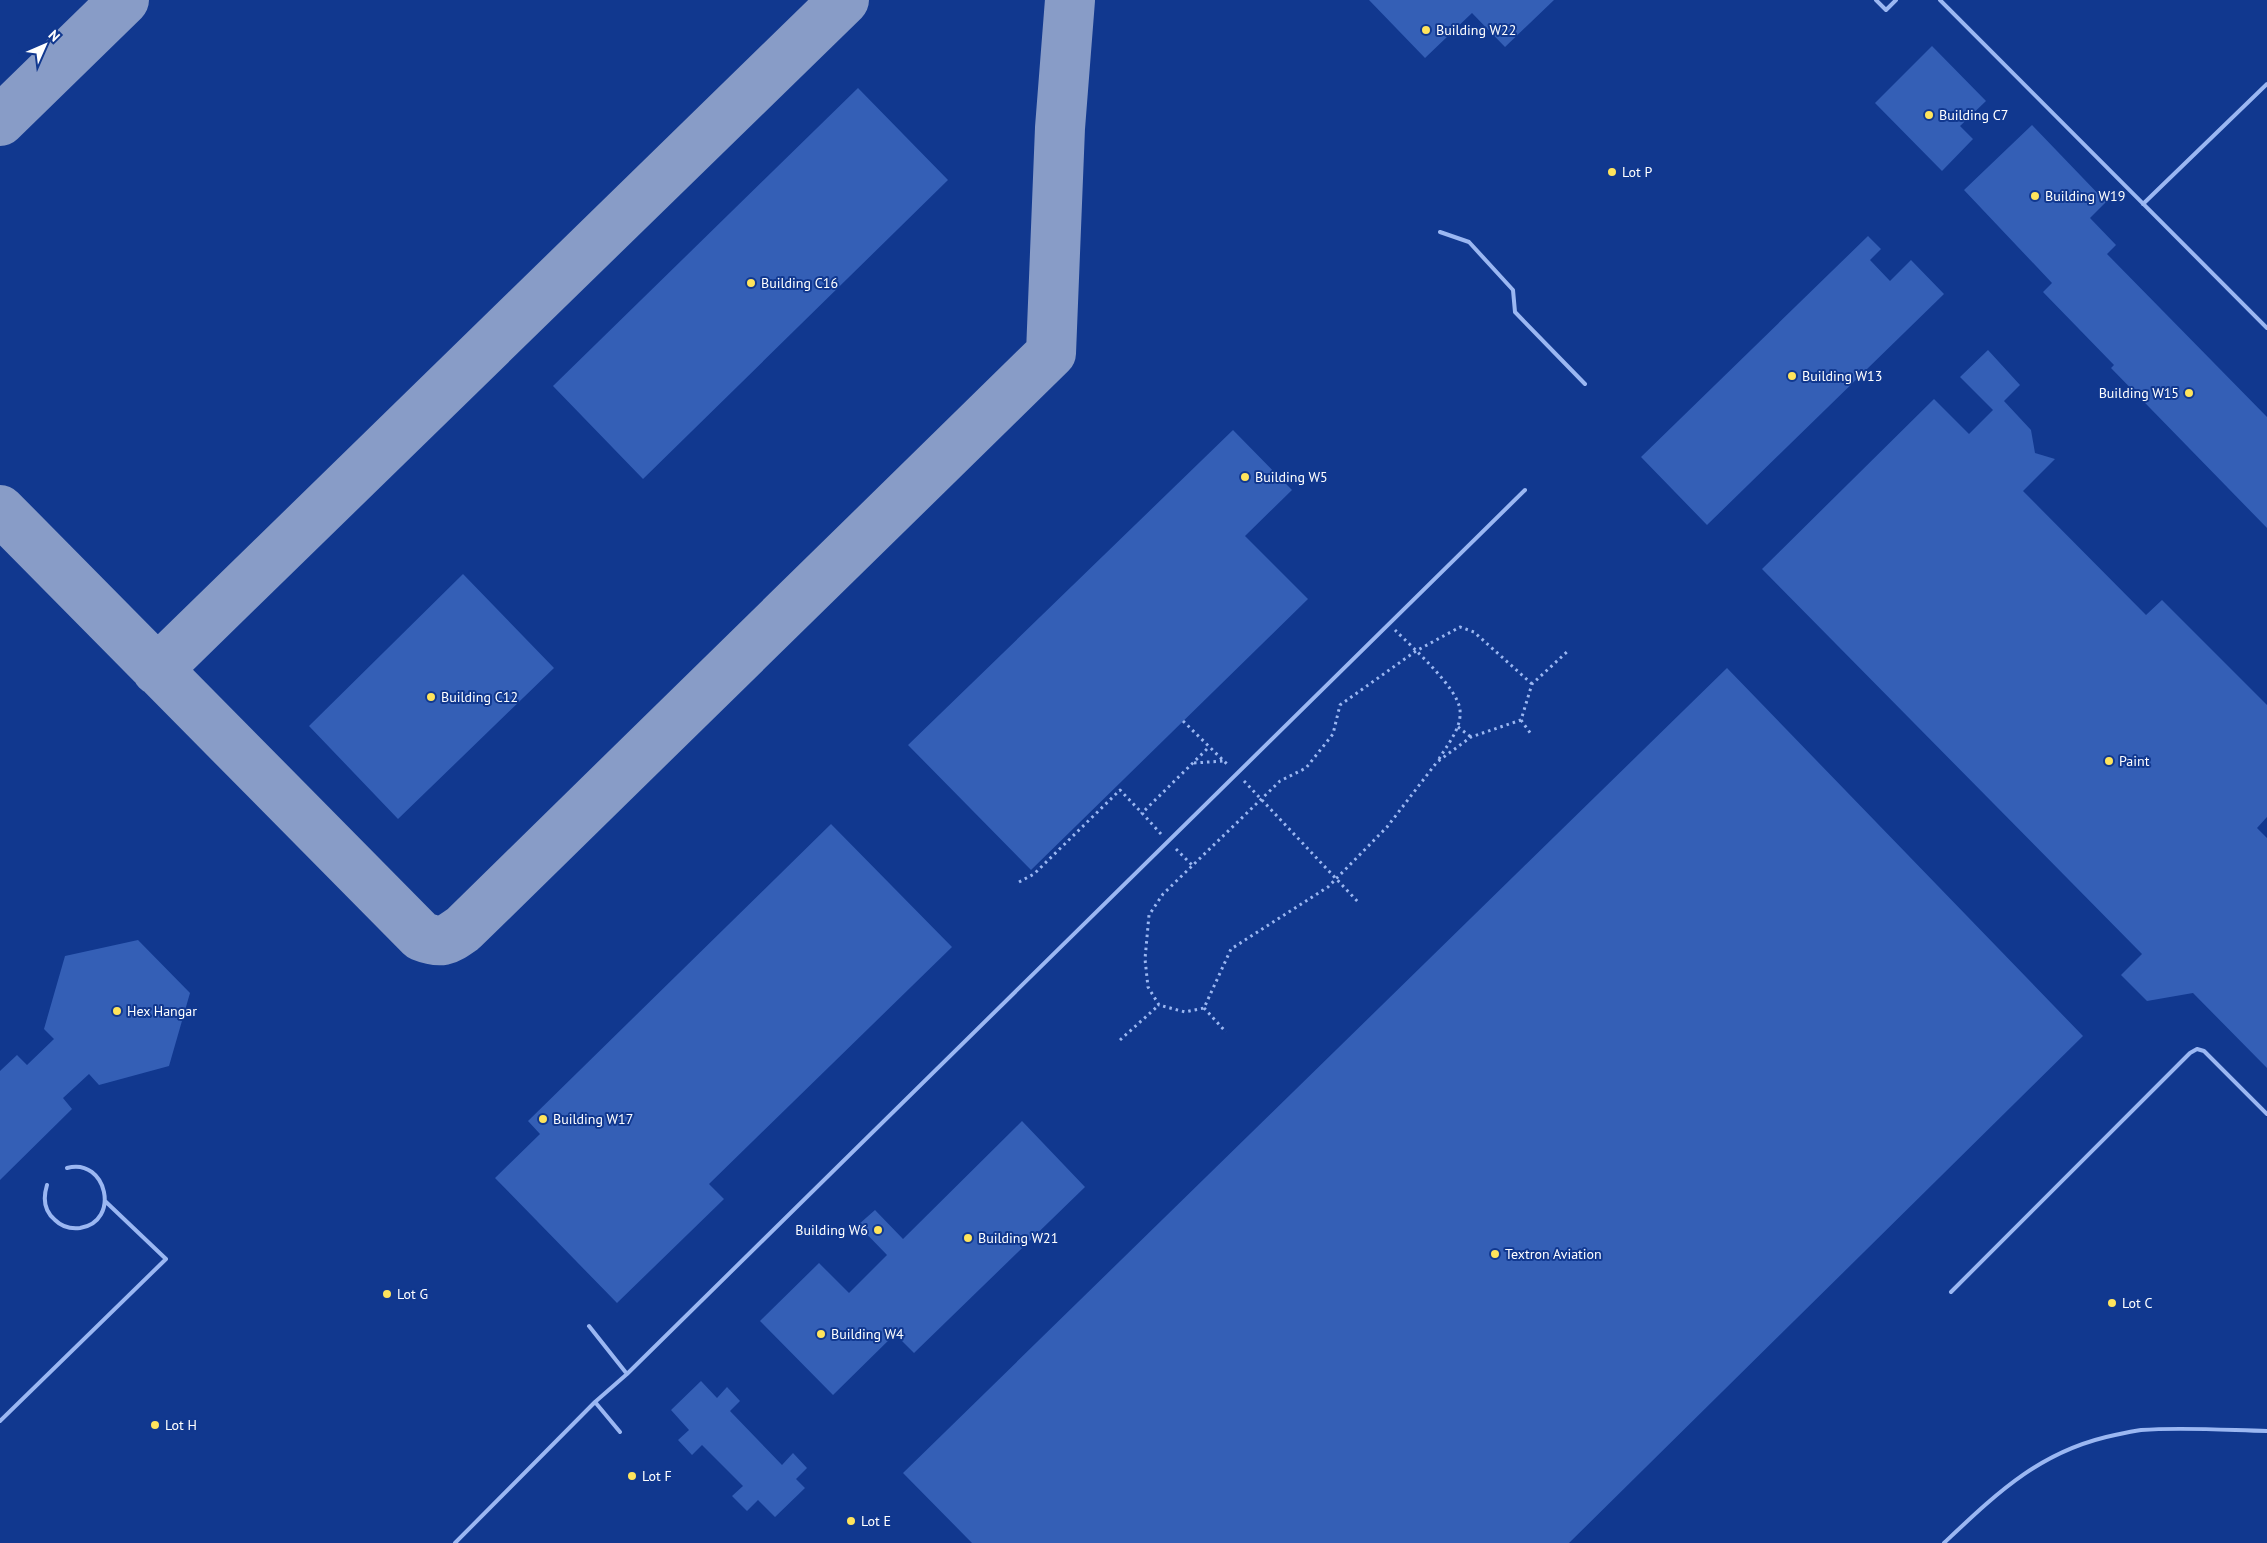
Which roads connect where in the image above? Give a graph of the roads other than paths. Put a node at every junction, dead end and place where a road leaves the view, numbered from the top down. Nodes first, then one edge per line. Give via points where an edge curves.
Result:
1 (1876, 0) edge
2 (1896, 0) edge
3 (1940, 0) edge
4 (2267, 84) edge
5 (2144, 204) junction
6 (1440, 232) dead end
7 (2267, 328) edge
8 (1585, 384) dead end
9 (1525, 490) dead end
10 (2267, 1114) edge
11 (67, 1168) dead end
12 (47, 1185) dead end
13 (105, 1201) junction
14 (1951, 1292) dead end
15 (589, 1326) dead end
16 (627, 1374) junction
17 (595, 1402) junction
18 (0, 1421) edge
19 (2267, 1431) edge
20 (620, 1432) dead end
21 (455, 1543) edge
22 (1944, 1543) edge

1 - 2 lane via 1886,10
3 - 5 lane
4 - 5 lane
5 - 7 lane
6 - 8 lane via 1468,242 1513,290 1515,312
9 - 16 lane
10 - 14 lane via 2204,1050 2197,1049
11 - 13 lane via 82,1168 99,1178 104,1187
12 - 13 lane via 45,1205 49,1214 65,1227 80,1228 93,1223 100,1216
13 - 18 lane via 166,1258
15 - 16 lane
16 - 17 lane
17 - 20 lane
17 - 21 lane
19 - 22 lane via 2140,1430 2090,1441 2031,1467

